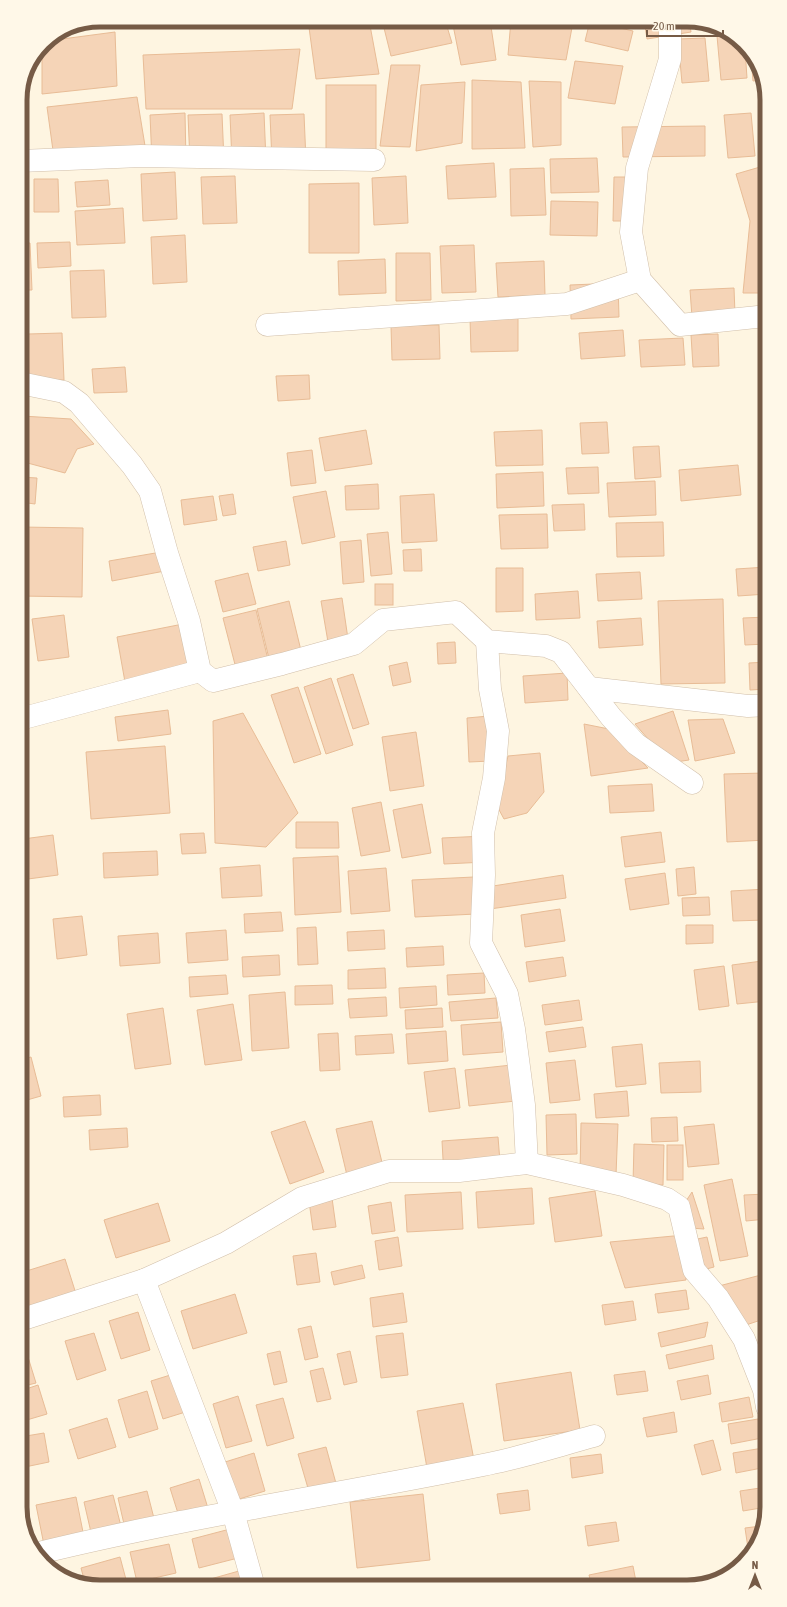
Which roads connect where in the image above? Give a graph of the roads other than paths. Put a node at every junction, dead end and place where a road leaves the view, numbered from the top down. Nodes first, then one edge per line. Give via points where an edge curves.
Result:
1 (670, 27) edge
2 (374, 160) dead end
3 (27, 162) edge
4 (640, 280) junction
5 (760, 317) edge
6 (267, 324) dead end
7 (27, 384) edge
8 (487, 641) junction
9 (200, 671) junction
10 (588, 688) junction
11 (760, 705) edge
12 (27, 717) edge
13 (692, 783) dead end
14 (527, 1163) junction
15 (144, 1280) junction
16 (27, 1318) edge
17 (760, 1380) edge
18 (594, 1436) dead end
19 (233, 1512) junction
20 (43, 1552) edge
21 (252, 1580) edge

1 - 4 street via 670,59 636,168 632,232
2 - 3 street via 140,156
4 - 5 street via 680,325
4 - 6 street via 567,304
7 - 9 street via 64,392 79,403 132,465 150,491 189,621
8 - 9 street via 456,612 383,620 354,644 213,681
8 - 10 street via 546,646 561,652
8 - 14 street via 490,689 498,731 494,778 483,833 481,943 507,994 524,1105
9 - 12 street
10 - 11 street
10 - 13 street via 636,744
14 - 15 street via 459,1171 390,1171 302,1198 226,1242
14 - 17 street via 623,1185 667,1199 680,1207 694,1270 718,1298 744,1339
15 - 16 street
15 - 19 street
18 - 19 street via 485,1465
19 - 20 street
19 - 21 street

